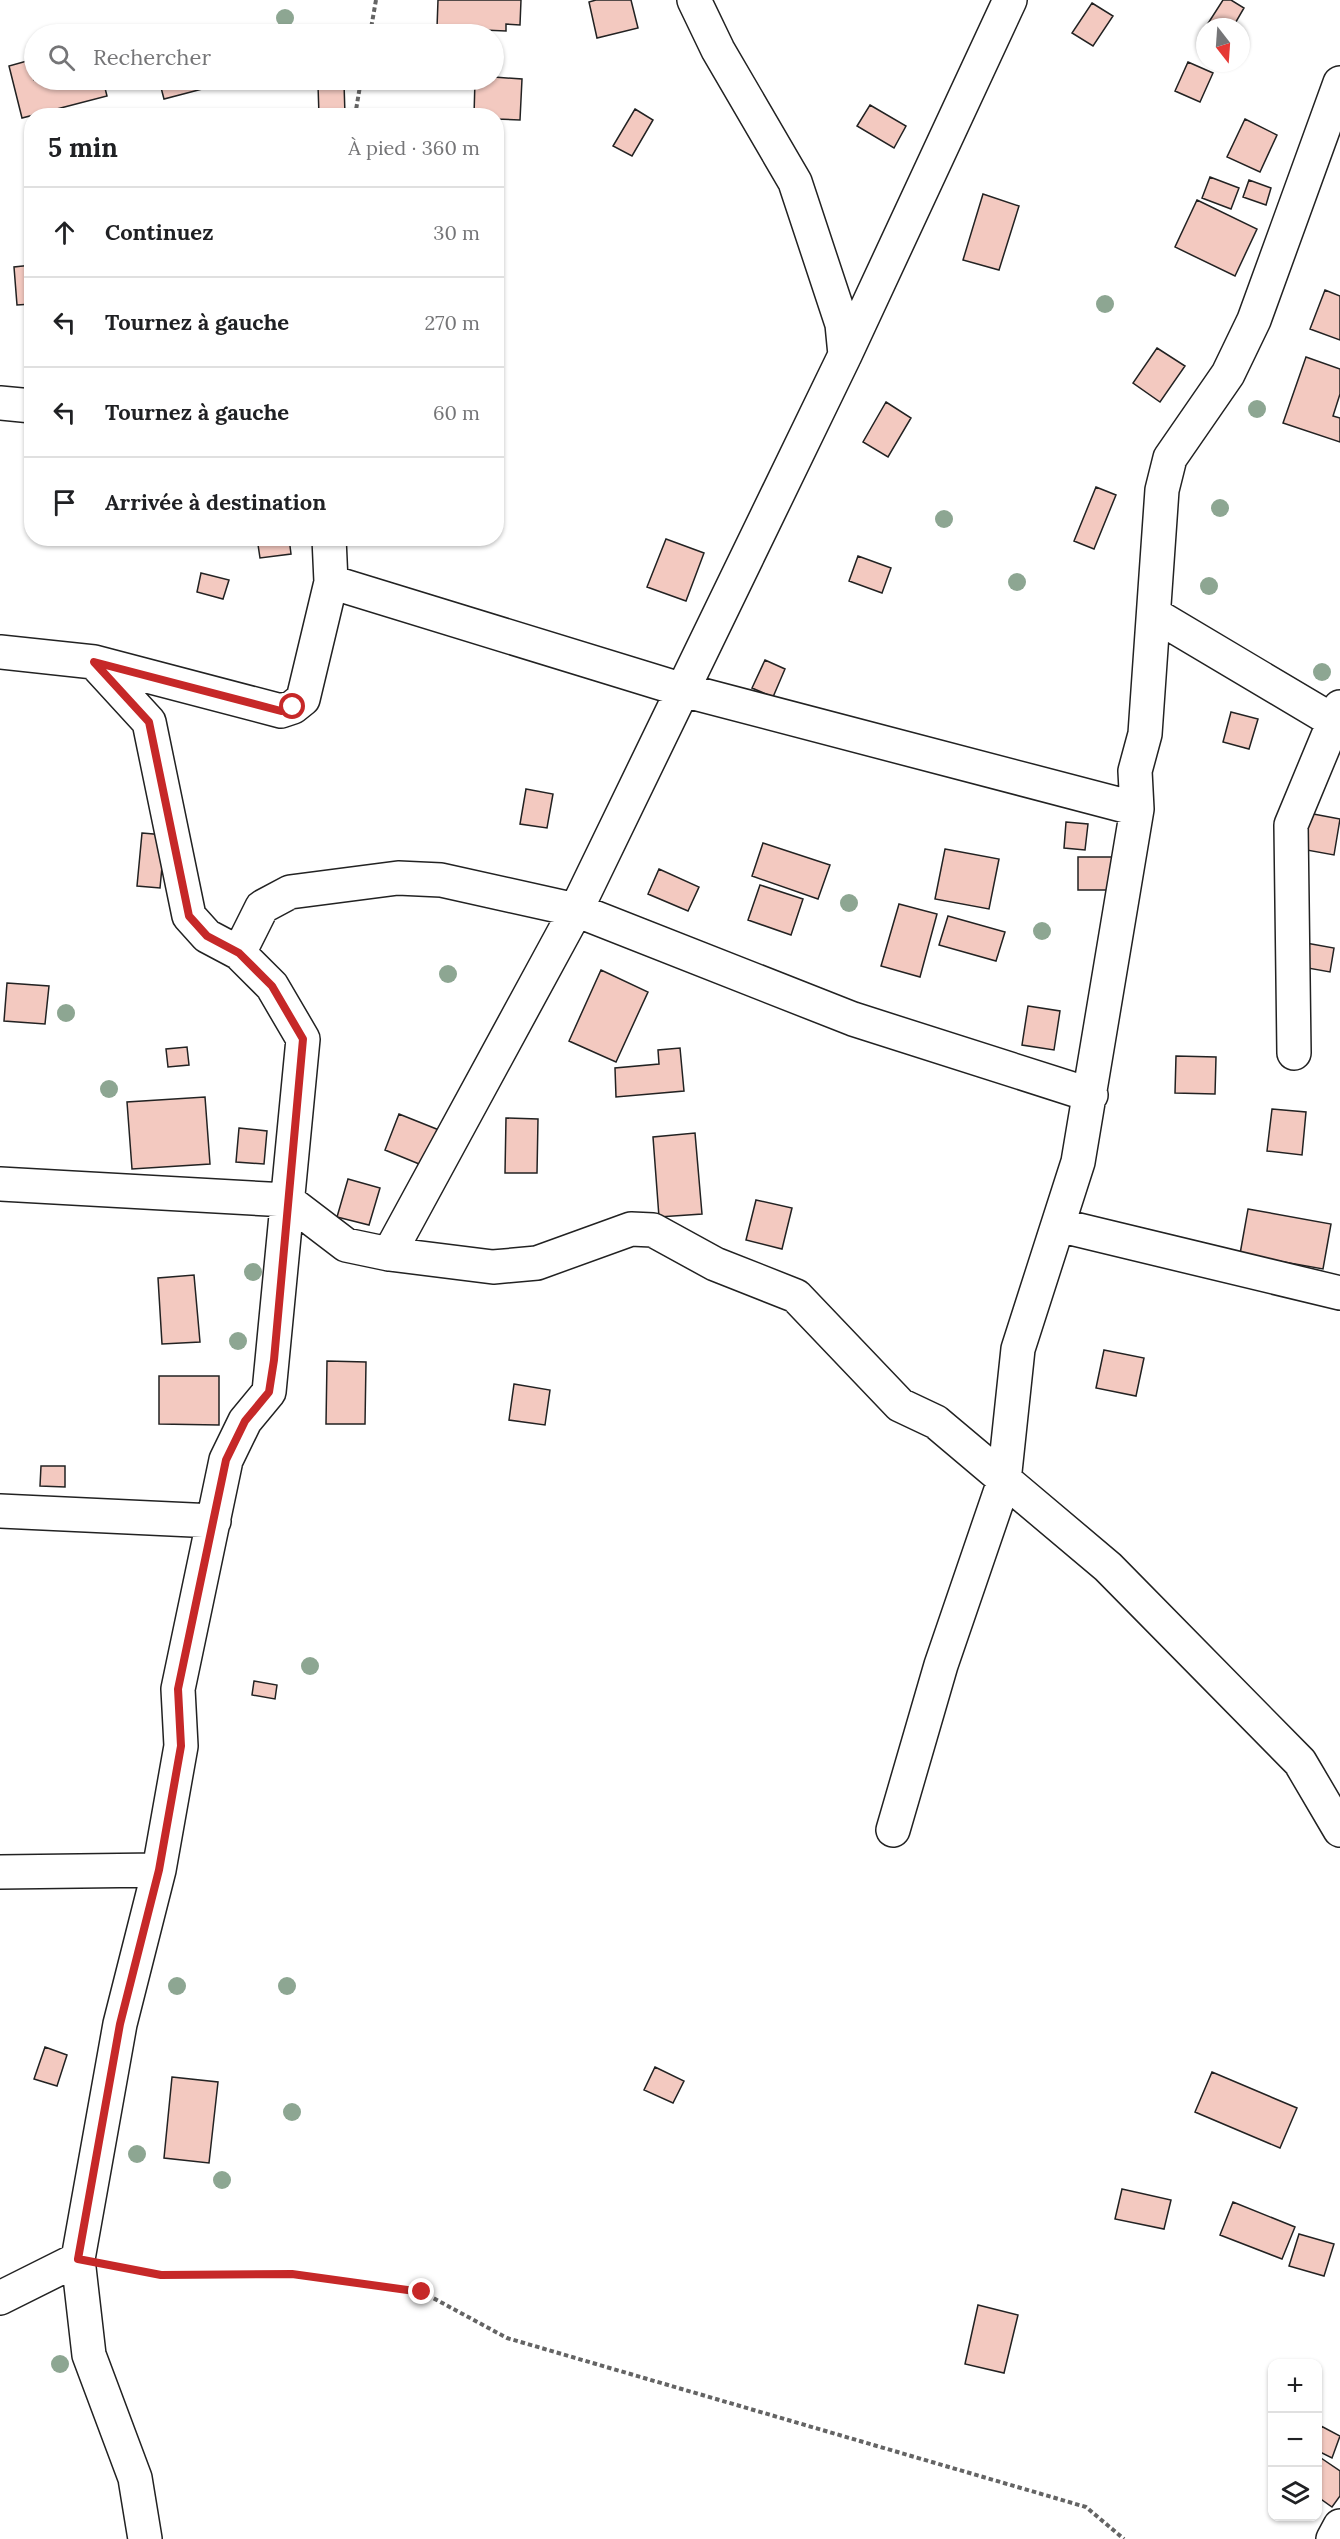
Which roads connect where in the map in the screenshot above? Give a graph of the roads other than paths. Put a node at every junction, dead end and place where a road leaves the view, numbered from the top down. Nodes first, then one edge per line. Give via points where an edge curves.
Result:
1 (694, 0) edge
2 (1010, 0) edge
3 (1340, 83) edge
4 (845, 355) junction
5 (0, 403) edge
6 (24, 405) edge
7 (329, 546) edge
8 (331, 582) junction
9 (1155, 615) junction
10 (0, 652) edge
11 (94, 662) junction
12 (682, 690) junction
13 (1337, 718) edge
14 (1137, 809) junction
15 (576, 910) junction
16 (239, 953) junction
17 (1294, 1053) dead end
18 (1091, 1095) junction
19 (0, 1184) edge
20 (287, 1200) junction
21 (1058, 1225) junction
22 (389, 1254) junction
23 (1340, 1293) edge
24 (1004, 1481) junction
25 (0, 1511) edge
26 (214, 1521) junction
27 (893, 1830) dead end
28 (1340, 1830) edge
29 (159, 1870) junction
30 (0, 1872) edge
31 (78, 2259) junction
32 (0, 2298) edge
33 (1340, 2526) edge
34 (145, 2539) edge
35 (1333, 2539) edge

1 - 4 street via 718,50 795,182 842,324
2 - 4 street
3 - 9 street via 1254,320 1228,374 1170,458 1162,490
4 - 12 street
5 - 6 street
7 - 8 street
8 - 11 street via 303,699 293,707 281,711
8 - 12 street
9 - 13 street
9 - 14 street via 1145,734 1135,771
10 - 11 street
11 - 16 street via 149,722 189,916 207,936
12 - 14 street
12 - 15 street
13 - 17 street via 1291,825
14 - 18 street
15 - 16 street via 441,880 398,878 290,892 262,907
15 - 18 street via 853,1018
15 - 22 street
16 - 20 street via 272,986 303,1039
18 - 21 street via 1078,1162
19 - 20 street
20 - 22 street via 346,1245
20 - 26 street via 269,1392 245,1421 226,1460
21 - 23 street
21 - 24 street via 1018,1349
22 - 24 street via 493,1267 537,1263 631,1229 653,1230 715,1264 796,1296 900,1405 936,1422
24 - 27 street via 941,1665
24 - 28 street via 1108,1567 1300,1762
25 - 26 street
26 - 29 street via 178,1689 181,1746
29 - 30 street
29 - 31 street via 120,2024
31 - 32 street
31 - 34 street via 89,2355 135,2478
33 - 35 street

